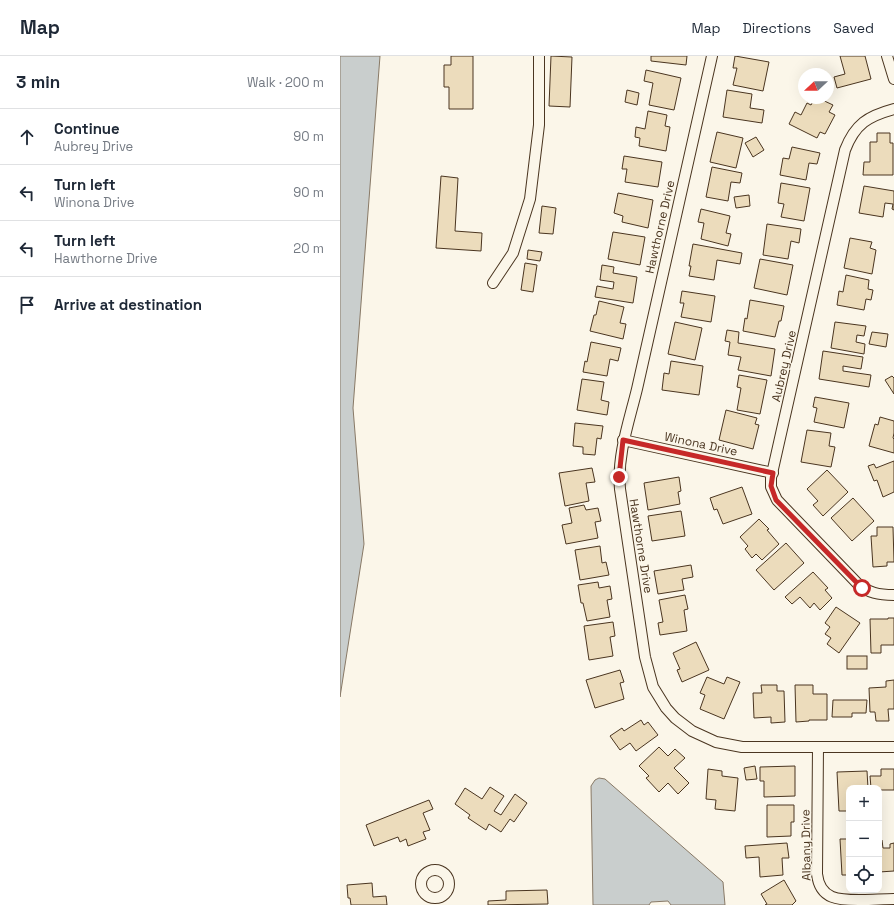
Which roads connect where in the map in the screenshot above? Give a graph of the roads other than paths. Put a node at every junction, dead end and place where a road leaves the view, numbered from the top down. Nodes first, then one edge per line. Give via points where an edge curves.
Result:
1 (538, 56) edge
2 (712, 56) edge
3 (888, 56) edge
4 (894, 79) edge
5 (894, 109) edge
6 (493, 283) dead end
7 (623, 440) junction
8 (773, 473) junction
9 (894, 595) edge
10 (818, 747) junction
11 (894, 747) edge
12 (894, 899) edge

1 - 6 street via 539,125 530,200 513,253
2 - 7 street, Hawthorne Drive
3 - 4 street
5 - 8 street, Aubrey Drive via 868,118 850,138 846,150
7 - 8 street, Winona Drive
7 - 10 street, Hawthorne Drive via 619,468 620,489 645,657 649,676 659,698 682,724 703,738 742,747
8 - 9 street, Aubrey Drive via 771,486 776,500 856,583 874,594
10 - 11 street, Hawthorne Drive
10 - 12 street, Albany Drive via 817,874 820,886 831,897 840,900

